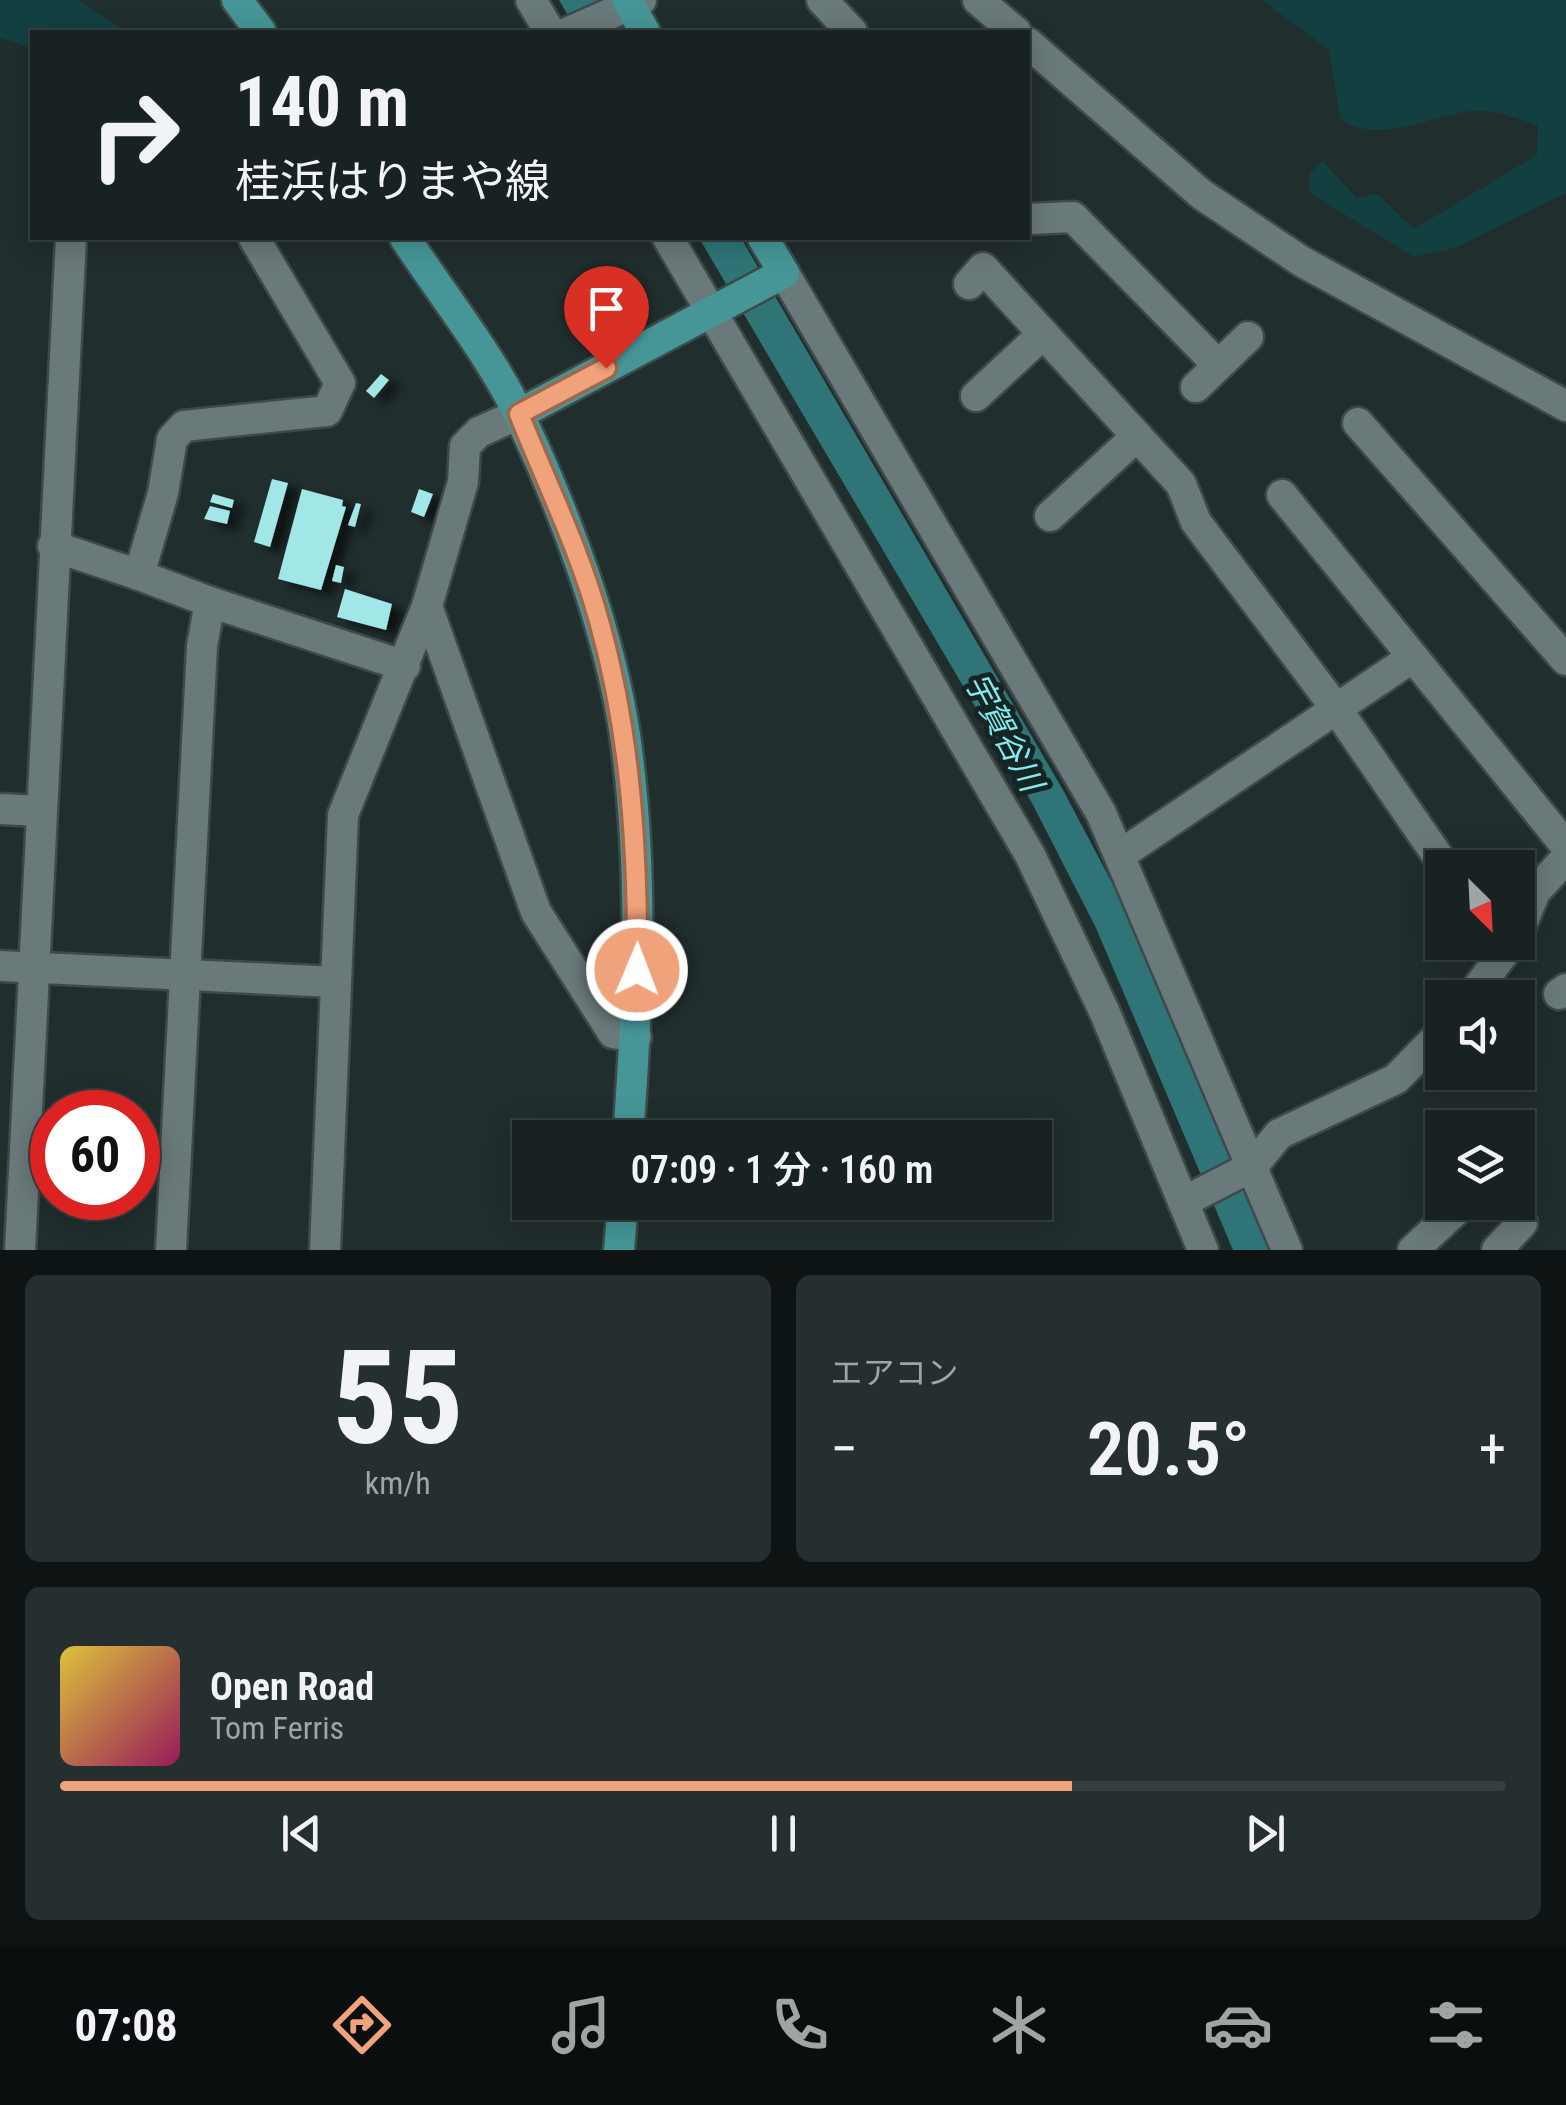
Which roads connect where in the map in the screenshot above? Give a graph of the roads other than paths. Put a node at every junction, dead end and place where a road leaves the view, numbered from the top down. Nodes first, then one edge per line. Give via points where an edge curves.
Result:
1 (237, 0) edge
2 (530, 0) edge
3 (822, 0) edge
4 (978, 0) edge
5 (627, 4) edge
6 (260, 30) edge
7 (564, 30) edge
8 (567, 30) edge
9 (645, 30) edge
10 (850, 30) edge
11 (1014, 30) edge
12 (1030, 44) edge
13 (1030, 219) edge
14 (71, 240) edge
15 (255, 240) edge
16 (406, 240) edge
17 (669, 240) edge
18 (764, 240) edge
19 (776, 278) junction
20 (968, 284) dead end
21 (718, 309) junction
22 (1042, 334) junction
23 (1248, 337) dead end
24 (1218, 365) junction
25 (1196, 387) dead end
26 (976, 396) dead end
27 (1566, 406) edge
28 (519, 414) junction
29 (1358, 422) dead end
30 (1137, 436) junction
31 (1282, 495) dead end
32 (1050, 516) dead end
33 (53, 546) junction
34 (139, 574) junction
35 (210, 602) junction
36 (428, 606) junction
37 (1413, 657) junction
38 (1566, 660) edge
39 (405, 666) junction
40 (1338, 711) junction
41 (0, 810) edge
42 (41, 811) junction
43 (1566, 846) edge
44 (1434, 850) edge
45 (1120, 854) junction
46 (1566, 858) edge
47 (1535, 892) edge
48 (0, 966) edge
49 (34, 968) junction
50 (182, 975) junction
51 (335, 982) junction
52 (636, 1037) junction
53 (1425, 1050) edge
54 (13, 1116) edge
55 (629, 1120) edge
56 (1247, 1170) junction
57 (1191, 1198) junction
58 (622, 1220) edge
59 (1446, 1220) edge
60 (1522, 1223) dead end
61 (20, 1250) edge
62 (171, 1250) edge
63 (325, 1250) edge
64 (619, 1250) edge
65 (1204, 1250) edge
66 (1287, 1250) edge
67 (1413, 1250) edge
68 (1496, 1250) edge

1 - 6 main road
2 - 7 street
3 - 10 street
4 - 11 street
5 - 8 street
5 - 9 main road
12 - 27 street via 1200,194 1301,261
13 - 24 street via 1073,217
14 - 33 street
15 - 34 street via 340,382 326,411 184,426 172,440
16 - 28 main road
17 - 21 street
18 - 19 main road
19 - 21 main road
19 - 45 street
20 - 22 street via 983,268
21 - 28 main road
21 - 57 street via 1030,855
22 - 26 street
22 - 30 street
23 - 24 street
24 - 25 street
28 - 36 street via 465,446 463,482
28 - 52 main road via 599,619 624,734 638,902
29 - 38 street
30 - 32 street
30 - 40 street via 1182,484 1196,522
31 - 37 street
33 - 34 street
33 - 42 street
34 - 35 street
35 - 39 street
35 - 50 street
36 - 39 street
36 - 52 street via 536,912 613,1033
37 - 40 street
37 - 43 street
39 - 51 street via 343,815
40 - 44 street
40 - 45 street
41 - 42 street
42 - 49 street
45 - 56 street
46 - 47 street
48 - 49 street
49 - 50 street
49 - 54 street
50 - 51 street
50 - 62 street
51 - 63 street
52 - 55 main road
53 - 56 street via 1396,1080 1279,1134
54 - 61 street
56 - 57 street
56 - 66 street
57 - 65 street
58 - 64 main road
59 - 67 street
60 - 68 street

